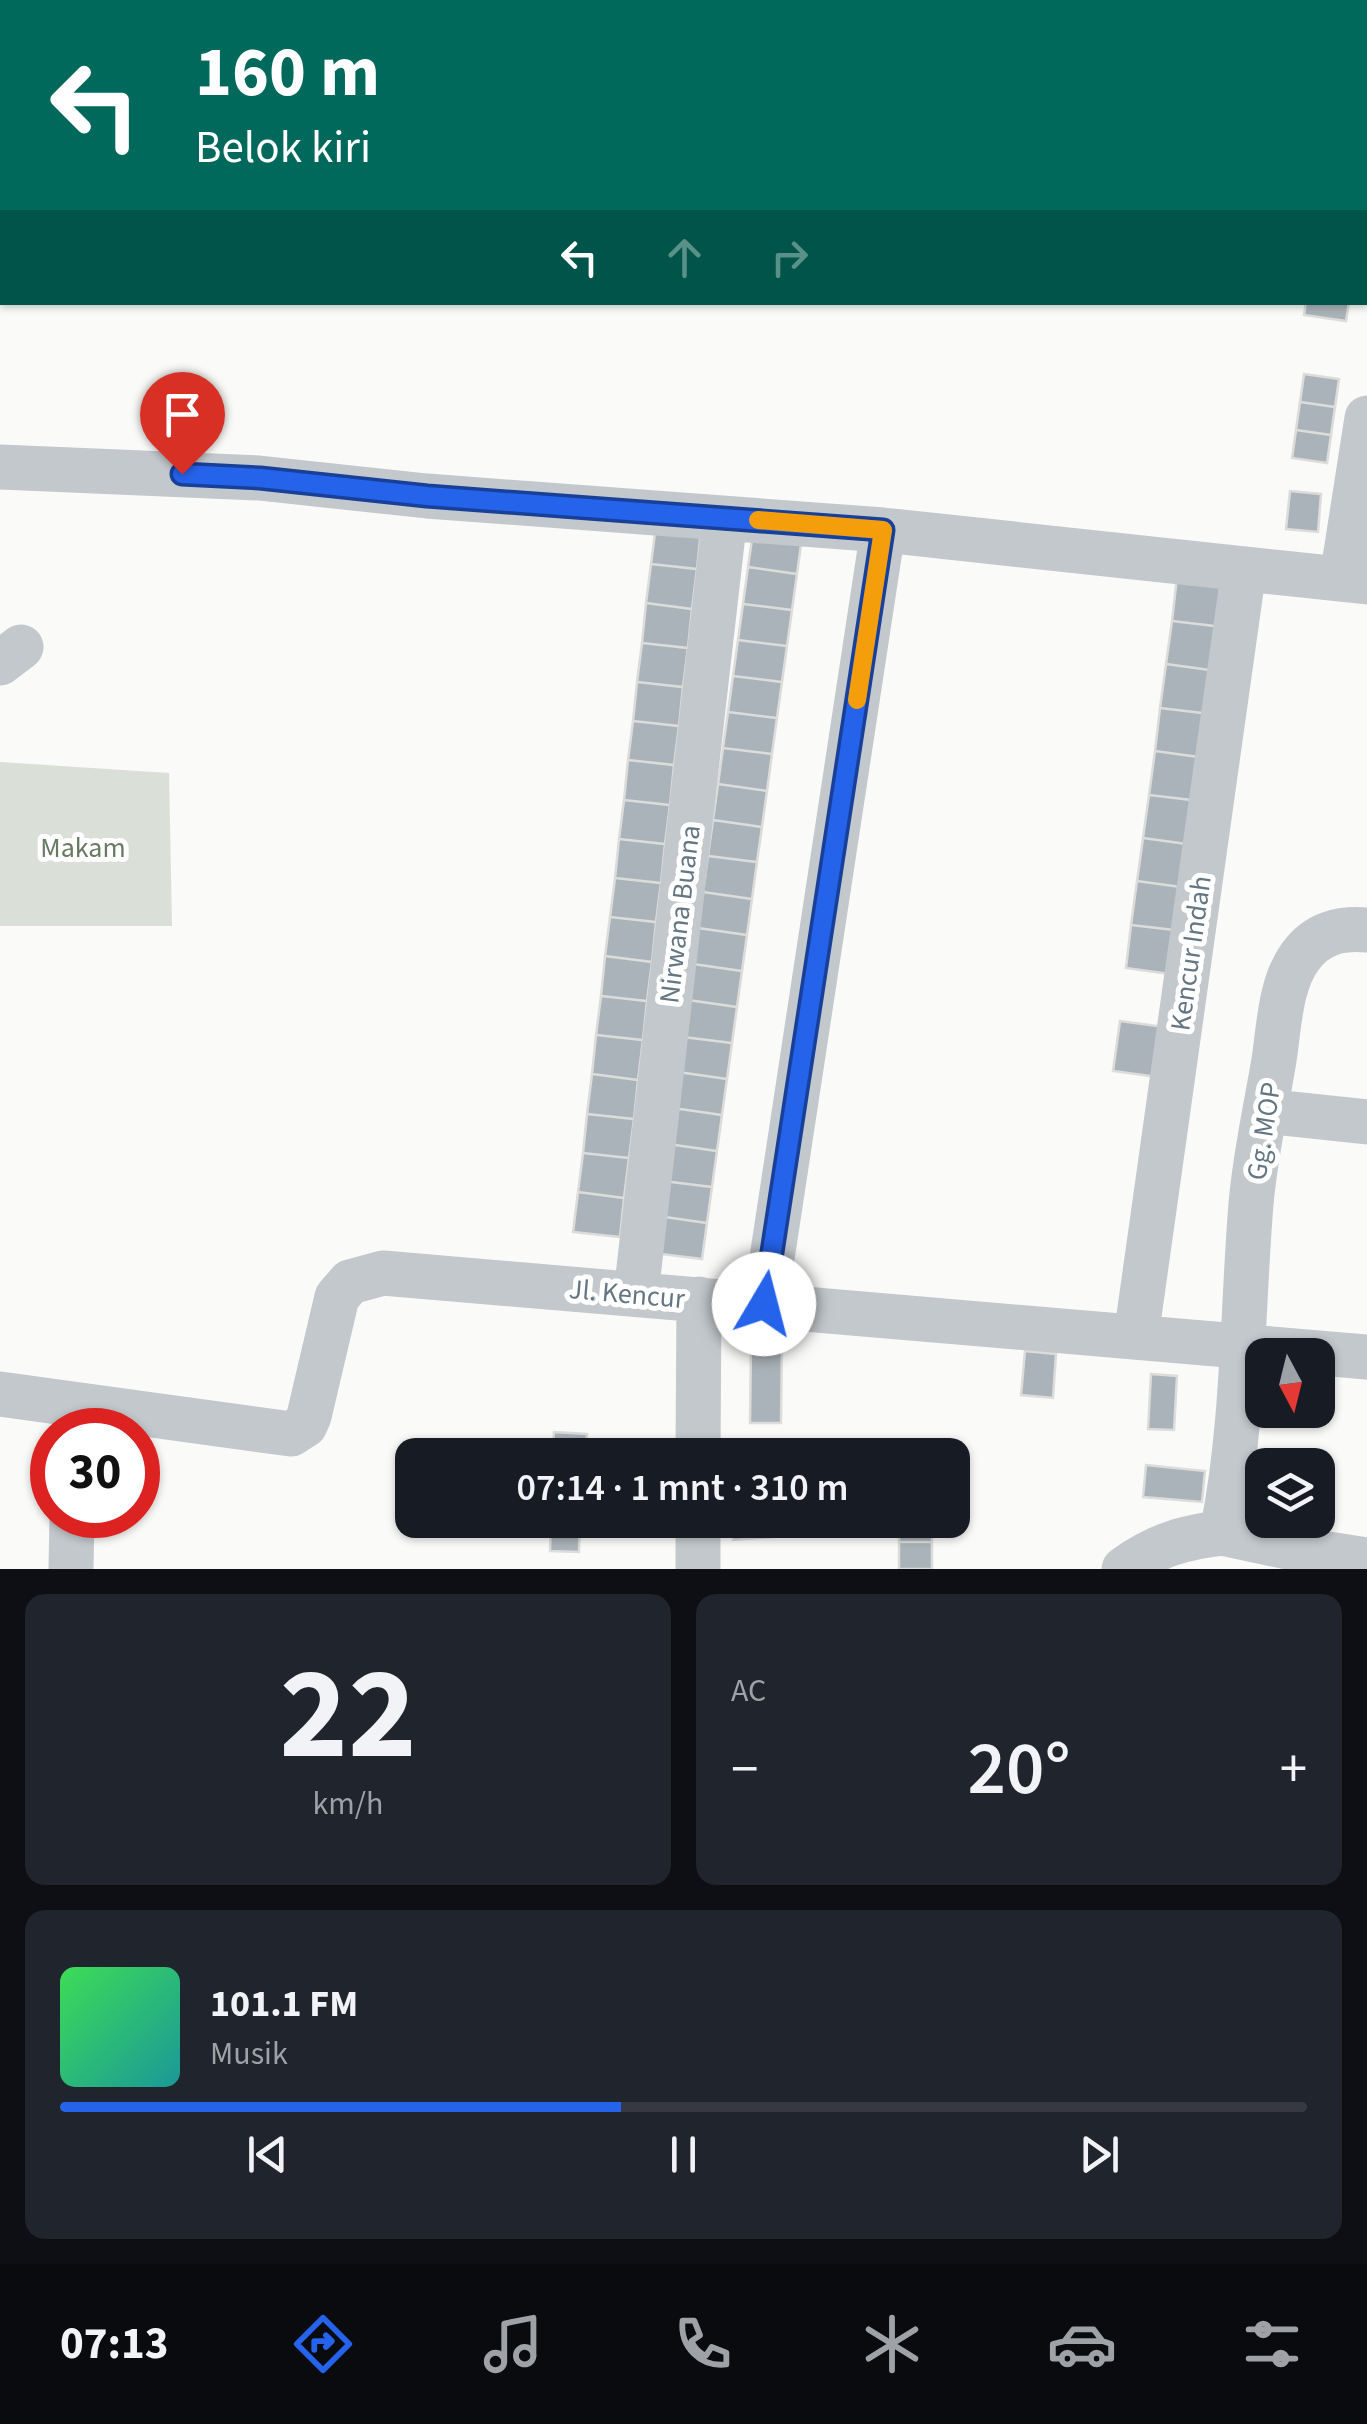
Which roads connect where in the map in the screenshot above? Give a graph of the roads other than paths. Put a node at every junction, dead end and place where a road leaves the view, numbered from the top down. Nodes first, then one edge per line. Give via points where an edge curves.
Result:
1 (1367, 418) edge
2 (0, 467) edge
3 (883, 530) junction
4 (723, 534) dead end
5 (1244, 569) junction
6 (1355, 580) edge
7 (1347, 931) edge
8 (1265, 1111) junction
9 (1367, 1122) edge
10 (636, 1294) junction
11 (699, 1298) junction
12 (764, 1304) junction
13 (1136, 1337) junction
14 (1244, 1346) junction
15 (1367, 1357) edge
16 (0, 1394) edge
17 (43, 1408) edge
18 (160, 1424) edge
19 (698, 1438) edge
20 (1222, 1532) junction
21 (72, 1538) edge
22 (698, 1538) edge
23 (1367, 1560) edge
24 (71, 1569) edge
25 (698, 1569) edge
26 (1124, 1569) edge

1 - 6 street
2 - 3 street via 274,480
3 - 5 street
3 - 12 street
4 - 10 street, Nirwana Buana
5 - 6 street
5 - 13 street, Kencur Indah
7 - 8 street, Gg. MOP via 1299,957 1292,971
8 - 9 street
8 - 14 street, Gg. MOP via 1251,1200
10 - 11 street, Jl. Kencur
10 - 18 street, Jl. Kencur via 383,1273 358,1277 337,1296 305,1425 290,1434
11 - 12 street, Jl. Kencur
11 - 19 street
12 - 13 street, Jl. Kencur
13 - 14 street, Jl. Kencur
14 - 15 street, Jl. Kencur
14 - 20 street, Gg. MOP
16 - 17 street, Jl. Kencur
20 - 23 street
20 - 26 street via 1173,1541
21 - 24 street
22 - 25 street

